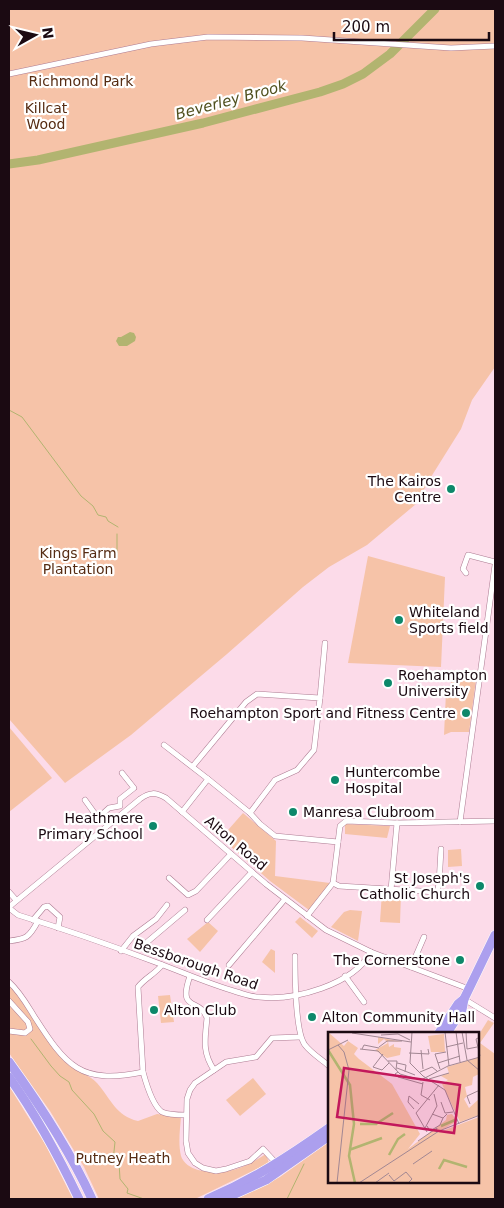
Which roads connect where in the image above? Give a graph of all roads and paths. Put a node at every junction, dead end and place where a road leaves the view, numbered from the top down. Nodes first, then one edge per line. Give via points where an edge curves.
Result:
1 (495, 46) edge
2 (9, 74) edge
3 (495, 564) edge
4 (466, 573) dead end
5 (325, 643) dead end
6 (320, 698) junction
7 (164, 745) dead end
8 (193, 766) junction
9 (122, 773) dead end
10 (208, 779) junction
11 (85, 800) dead end
12 (120, 806) junction
13 (125, 812) junction
14 (182, 812) junction
15 (250, 813) junction
16 (495, 820) edge
17 (460, 822) junction
18 (397, 823) junction
19 (338, 842) junction
20 (441, 849) dead end
21 (231, 854) junction
22 (252, 872) junction
23 (169, 878) dead end
24 (333, 883) junction
25 (391, 890) junction
26 (9, 892) edge
27 (285, 899) junction
28 (16, 900) junction
29 (167, 905) dead end
30 (9, 908) edge
31 (184, 910) dead end
32 (307, 916) junction
33 (156, 919) junction
34 (35, 920) junction
35 (207, 920) dead end
36 (165, 927) junction
37 (58, 928) junction
38 (495, 934) edge
39 (424, 937) dead end
40 (9, 941) edge
41 (146, 943) dead end
42 (121, 950) junction
43 (371, 952) junction
44 (295, 956) dead end
45 (162, 965) junction
46 (229, 966) dead end
47 (411, 967) junction
48 (190, 976) junction
49 (346, 976) junction
50 (9, 982) edge
51 (470, 989) junction
52 (296, 996) junction
53 (464, 999) junction
54 (9, 1001) edge
55 (364, 1002) dead end
56 (493, 1017) edge
57 (9, 1031) edge
58 (440, 1032) edge
59 (448, 1032) edge
60 (300, 1037) junction
61 (9, 1062) edge
62 (328, 1065) edge
63 (214, 1070) junction
64 (143, 1072) junction
65 (9, 1077) edge
66 (186, 1115) junction
67 (328, 1129) edge
68 (328, 1137) edge
69 (279, 1167) junction
70 (79, 1199) edge
71 (92, 1199) edge
72 (208, 1199) edge
73 (224, 1199) edge

1 - 2 street via 450,48 302,38 208,37 151,44
3 - 4 street via 468,555 463,569
3 - 17 street
5 - 6 street
6 - 8 street via 255,695
6 - 15 street via 314,750 297,770 275,780
7 - 8 street
8 - 10 street
9 - 12 street via 134,788 120,799
10 - 14 street
10 - 15 street
11 - 12 street via 98,818 109,808
12 - 13 street
13 - 14 street, Alton Road via 153,793 166,798
13 - 28 street, Alton Road
14 - 21 street, Alton Road
15 - 19 street via 275,836
16 - 17 street
17 - 18 street
18 - 19 street via 346,821 340,826
18 - 25 street
19 - 24 street
20 - 25 street via 437,892
21 - 22 street, Alton Road
21 - 23 street via 196,891 188,895
22 - 27 street, Alton Road
22 - 35 street
24 - 25 street
24 - 32 street
26 - 28 street
27 - 32 street, Alton Road
27 - 46 street
28 - 30 street, Alton Road
29 - 33 street
30 - 34 street, Bessborough Road via 18,915
31 - 36 street
32 - 43 street, Alton Road
33 - 36 street
33 - 42 street via 133,936
34 - 37 street, Bessborough Road
34 - 37 street via 48,906 60,917
34 - 40 street via 26,938
36 - 41 street
37 - 42 street, Bessborough Road
38 - 51 highway
39 - 47 street
42 - 45 street, Bessborough Road
43 - 47 street, Alton Road
43 - 49 street, Bessborough Road
44 - 52 street
45 - 48 street, Bessborough Road
45 - 64 street via 138,987
47 - 51 street, Alton Road
48 - 52 street, Bessborough Road via 258,997
48 - 63 street via 186,998 208,1018 206,1053
49 - 52 street, Bessborough Road
49 - 55 street
50 - 64 street via 19,991 54,1046 68,1061 97,1076
51 - 53 highway
52 - 60 street
53 - 56 street
53 - 58 highway
53 - 59 highway via 462,1010
54 - 57 street via 28,1022 30,1029 24,1033
60 - 62 street
60 - 63 street via 272,1038 256,1057 230,1061
61 - 71 highway via 69,1155
63 - 66 street via 190,1090
64 - 66 street via 159,1109 164,1113
65 - 70 highway via 59,1158
66 - 69 street via 188,1152 203,1168 216,1171 236,1167 250,1161 264,1149
67 - 69 highway
68 - 69 highway
69 - 72 highway
69 - 73 highway via 266,1180

